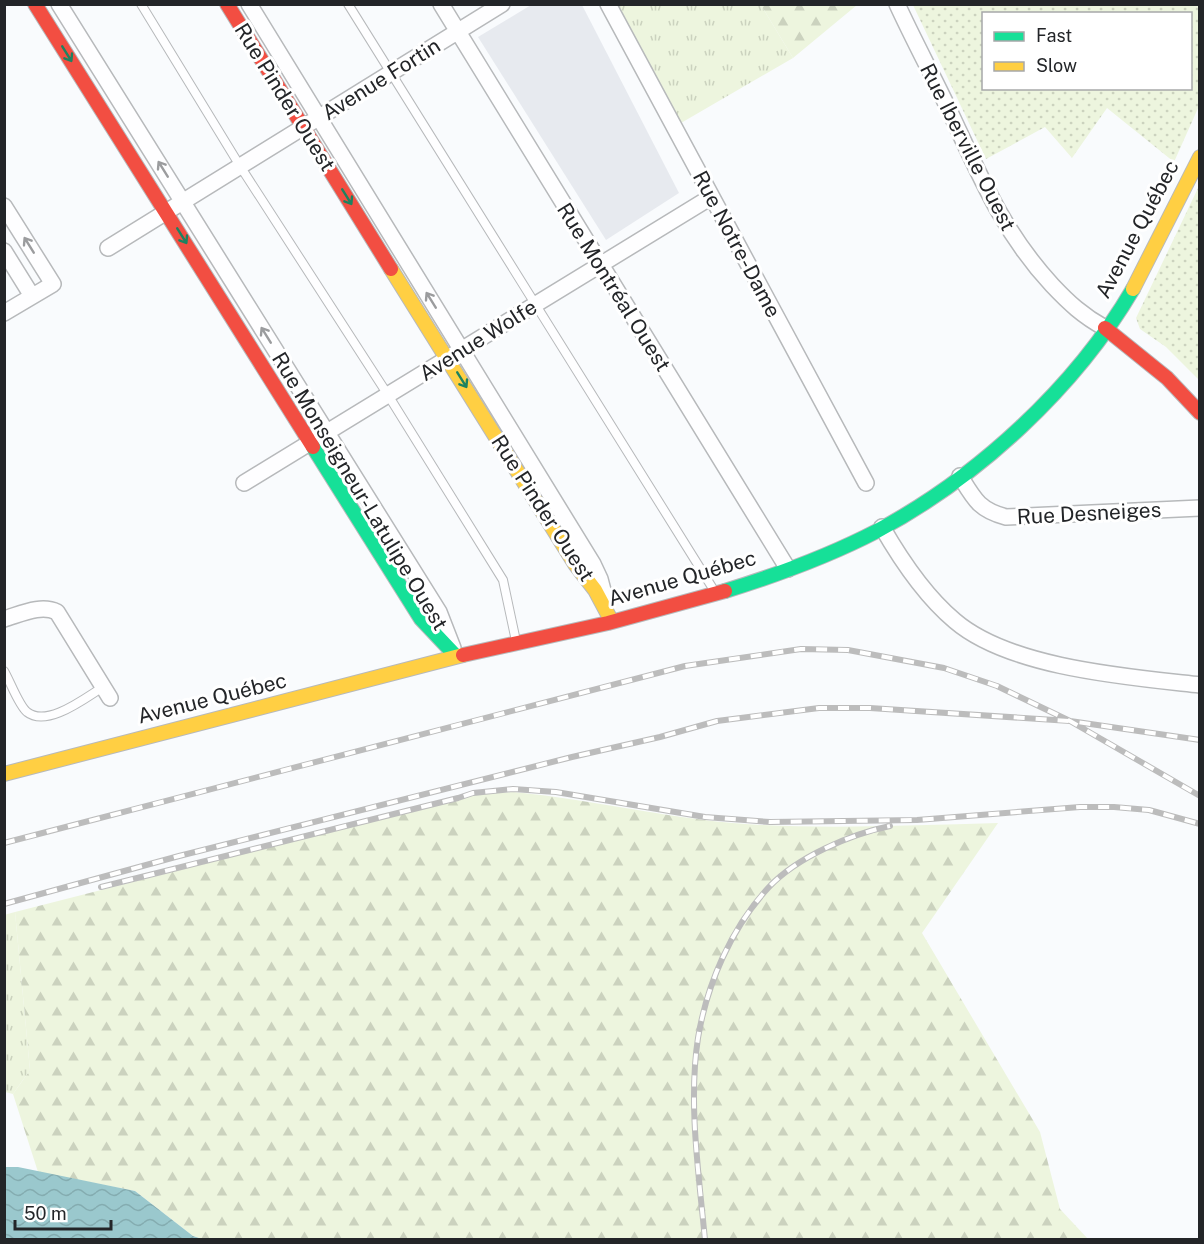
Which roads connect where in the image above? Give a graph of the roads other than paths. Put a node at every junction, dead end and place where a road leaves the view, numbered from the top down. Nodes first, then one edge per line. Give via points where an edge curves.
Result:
1 (35, 4) edge
2 (59, 4) edge
3 (141, 4) edge
4 (227, 4) edge
5 (249, 4) edge
6 (348, 4) edge
7 (441, 4) edge
8 (502, 4) edge
9 (608, 4) edge
10 (897, 4) edge
11 (458, 32) junction
12 (391, 73) junction
13 (318, 118) junction
14 (303, 127) junction
15 (1200, 157) edge
16 (240, 166) junction
17 (711, 196) junction
18 (184, 202) junction
19 (4, 206) edge
20 (167, 212) junction
21 (108, 248) dead end
22 (4, 251) edge
23 (601, 264) junction
24 (32, 296) junction
25 (536, 304) junction
26 (4, 313) edge
27 (1105, 328) junction
28 (455, 354) junction
29 (388, 395) junction
30 (1200, 413) edge
31 (327, 434) junction
32 (312, 443) junction
33 (960, 476) junction
34 (244, 483) dead end
35 (866, 483) dead end
36 (1200, 508) edge
37 (882, 527) junction
38 (788, 569) junction
39 (716, 593) junction
40 (4, 619) edge
41 (611, 620) junction
42 (516, 643) junction
43 (456, 656) junction
44 (4, 671) edge
45 (1200, 685) edge
46 (107, 693) joint
47 (4, 774) edge

1 -> 20 street, Rue Monseigneur-Latulipe Ouest
18 -> 2 street, Rue Monseigneur-Latulipe Ouest
3 - 16 lane
4 - 14 street, Rue Pinder Ouest
5 - 13 street, Rue Pinder Ouest
6 - 12 lane
7 - 11 street, Rue Montréal Ouest
8 - 11 street, Avenue Fortin
9 - 17 street, Rue Notre-Dame
10 - 27 street, Rue Iberville Ouest via 1012,237 1067,300 1086,318
11 - 12 street, Avenue Fortin
11 - 23 street, Rue Montréal Ouest
12 - 13 street, Avenue Fortin
12 - 25 lane
13 - 14 street, Avenue Fortin
28 -> 13 street, Rue Pinder Ouest
14 - 16 street, Avenue Fortin
14 -> 28 street, Rue Pinder Ouest
15 - 27 street, Avenue Québec via 1146,266
16 - 18 street, Avenue Fortin
16 - 29 lane
17 - 23 street, Avenue Wolfe
17 - 35 street, Rue Notre-Dame
18 - 20 street, Avenue Fortin
31 -> 18 street, Rue Monseigneur-Latulipe Ouest
24 -> 19 street via 52,284
20 - 21 street, Avenue Fortin
20 -> 32 street, Rue Monseigneur-Latulipe Ouest
22 - 24 street
23 - 25 street, Avenue Wolfe
23 - 38 street, Rue Montréal Ouest
24 - 26 street
25 - 28 street, Avenue Wolfe
25 - 39 lane
27 - 30 street via 1157,369
27 - 33 street, Avenue Québec via 1083,359 1030,417
28 - 29 street, Avenue Wolfe
28 - 41 street, Rue Pinder Ouest via 593,564
29 - 31 street, Avenue Wolfe
29 - 42 lane via 503,580
31 - 32 street, Avenue Wolfe
31 - 43 street, Rue Monseigneur-Latulipe Ouest via 439,612
32 - 34 street, Avenue Wolfe
32 - 43 street, Rue Monseigneur-Latulipe Ouest via 422,619
33 - 36 street, Rue Desneiges via 977,503 1006,517
33 - 37 street, Avenue Québec
37 - 38 street, Avenue Québec
37 - 45 street via 913,574 955,621 1013,654 1103,673
38 - 39 street, Avenue Québec
39 - 41 street, Avenue Québec
40 - 46 street via 39,609 57,612
41 - 42 street, Avenue Québec
42 - 43 street, Avenue Québec
43 - 47 street, Avenue Québec
44 - 46 lane via 26,711 37,717 56,715

